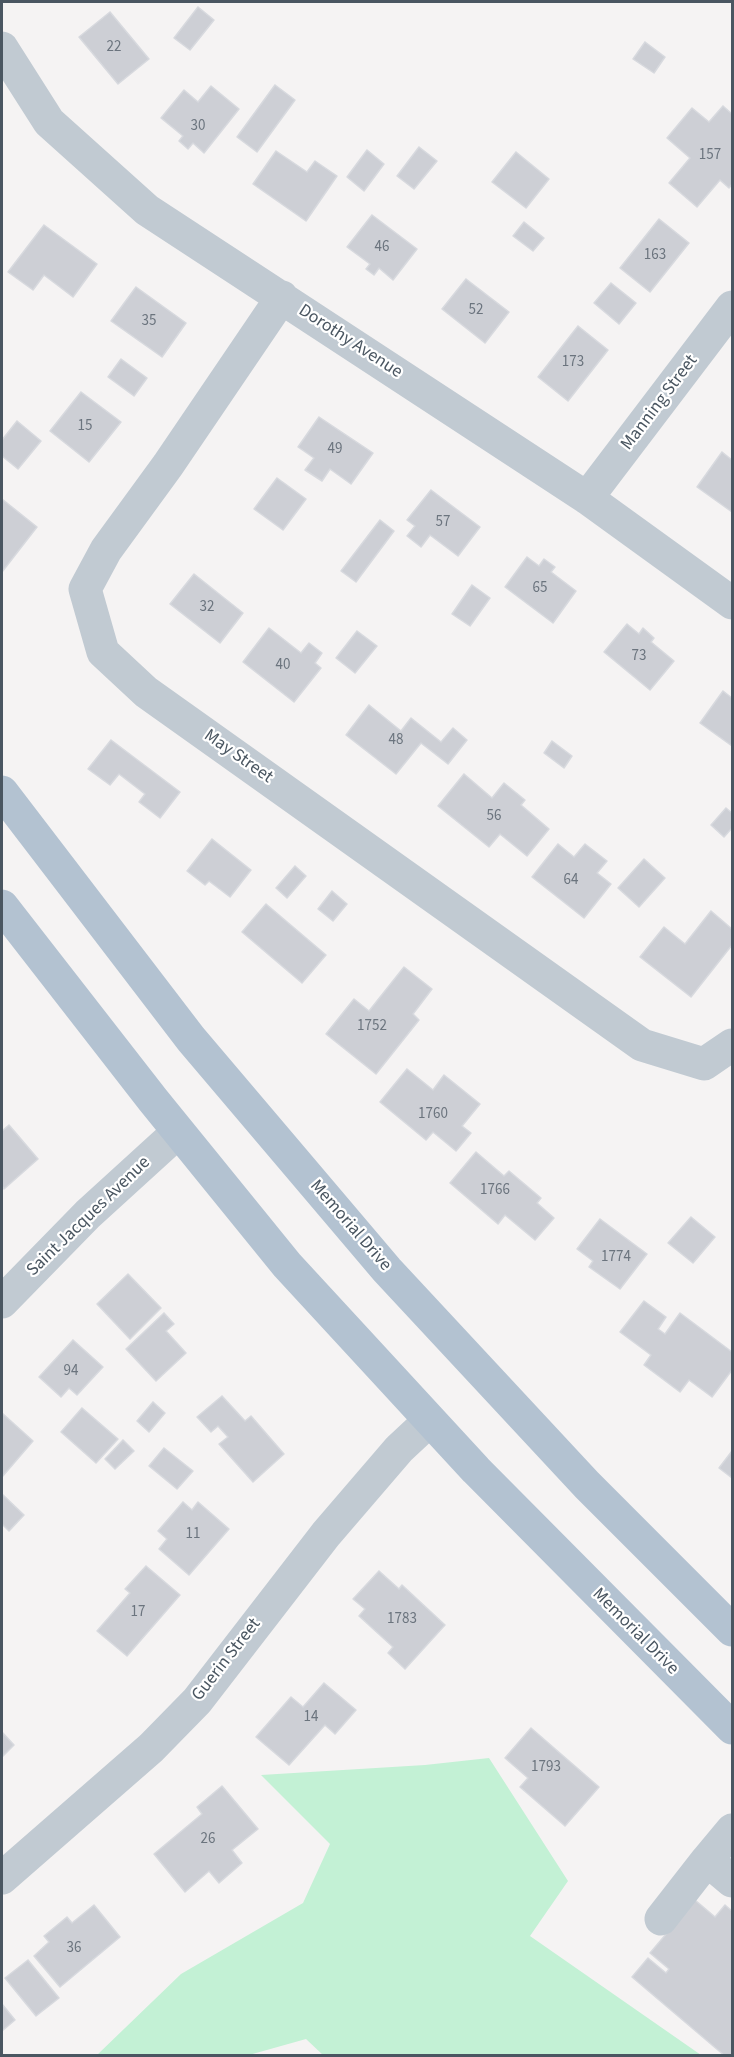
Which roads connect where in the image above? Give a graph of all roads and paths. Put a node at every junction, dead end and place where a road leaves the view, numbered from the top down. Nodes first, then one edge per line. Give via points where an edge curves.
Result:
1 (2, 48) edge
2 (282, 297) junction
3 (732, 307) edge
4 (587, 498) junction
5 (732, 603) edge
6 (2, 792) edge
7 (2, 906) edge
8 (730, 1047) edge
9 (178, 1132) junction
10 (2, 1302) edge
11 (429, 1421) junction
12 (732, 1630) edge
13 (732, 1728) edge
14 (732, 1830) edge
15 (707, 1860) junction
16 (2, 1878) edge
17 (732, 1881) edge
18 (661, 1919) dead end

1 - 2 street, Dorothy Avenue via 50,122 129,194 147,210
2 - 4 street, Dorothy Avenue
2 - 8 street, May Street via 106,550 85,589 103,651 146,692 642,1046 704,1064
3 - 4 street, Manning Street
4 - 5 street, Dorothy Avenue
6 - 12 main road, Memorial Drive via 192,1039 380,1261 587,1485
7 - 9 main road, Memorial Drive
9 - 10 street, Saint Jacques Avenue via 88,1214
9 - 11 main road, Memorial Drive via 287,1265
11 - 13 main road, Memorial Drive
11 - 16 street, Guerin Street via 399,1449 327,1534 196,1701 151,1748
14 - 15 street
15 - 17 street
15 - 18 street

